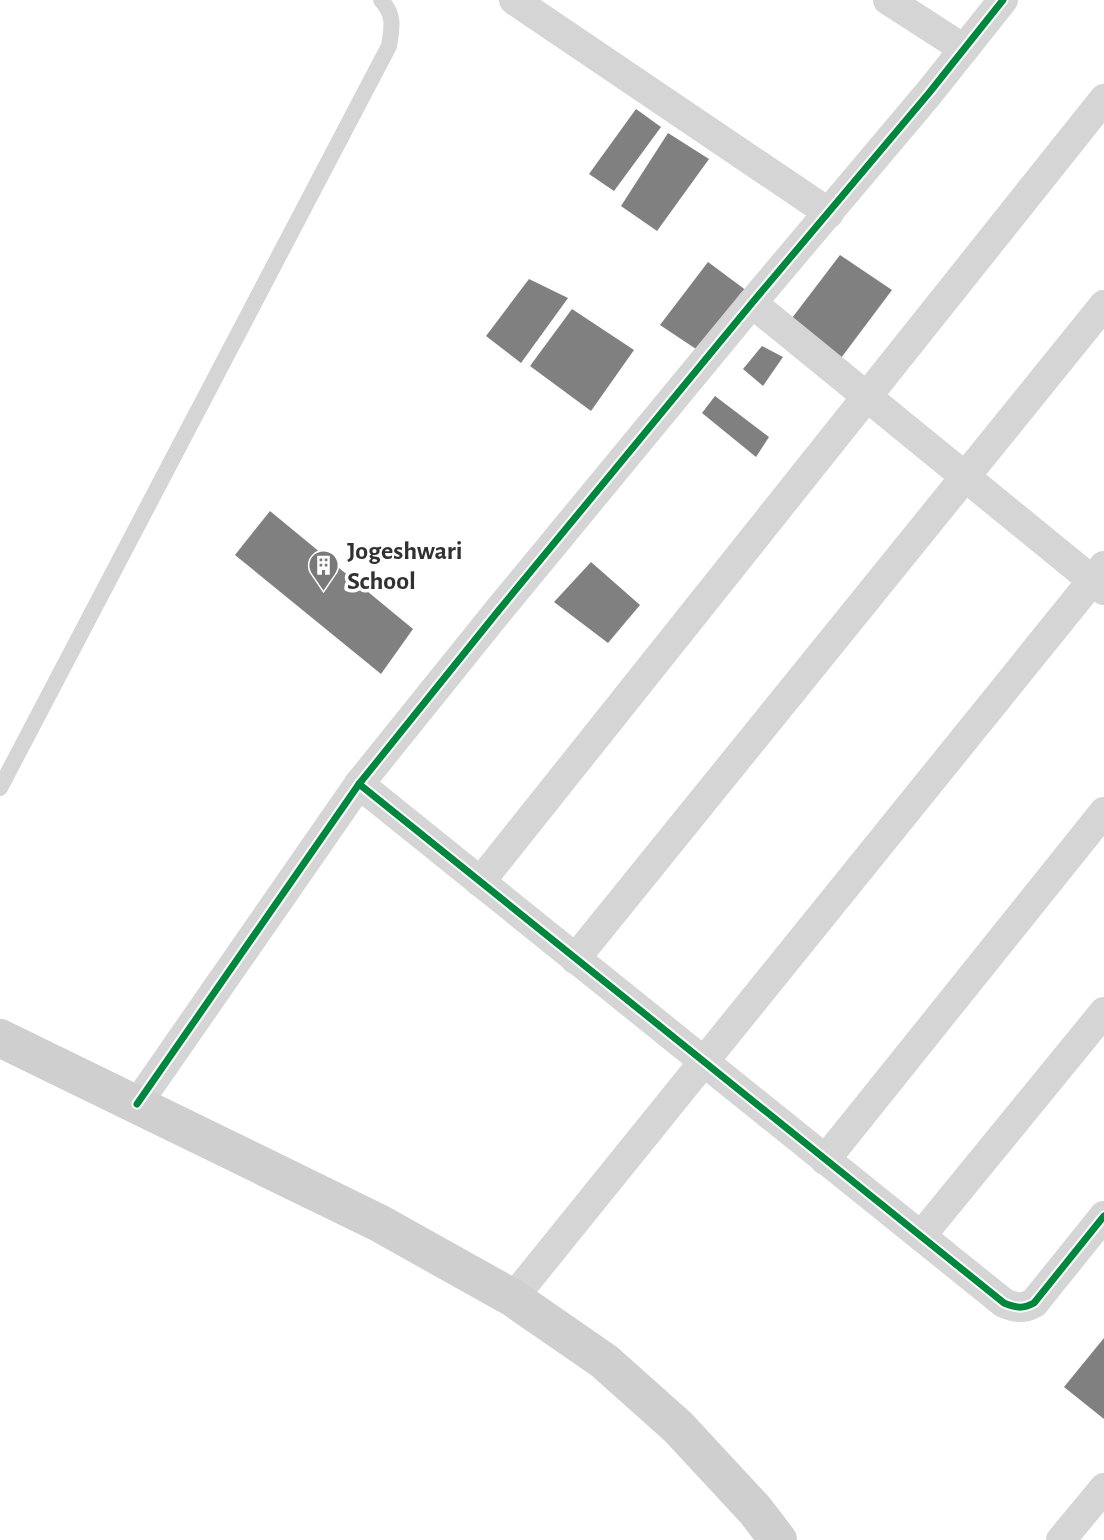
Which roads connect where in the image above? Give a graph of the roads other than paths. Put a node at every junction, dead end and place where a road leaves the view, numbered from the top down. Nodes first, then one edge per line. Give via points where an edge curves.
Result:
1 (381, 0) edge
2 (514, 0) edge
3 (888, 0) edge
4 (1003, 0) edge
5 (964, 49) junction
6 (1104, 99) edge
7 (829, 214) junction
8 (752, 303) junction
9 (1104, 305) edge
10 (866, 395) junction
11 (964, 476) junction
12 (1100, 579) edge
13 (359, 784) junction
14 (0, 788) edge
15 (1104, 812) edge
16 (480, 882) junction
17 (575, 958) junction
18 (1104, 1012) edge
19 (0, 1038) edge
20 (702, 1061) junction
21 (137, 1104) junction
22 (825, 1160) junction
23 (1104, 1216) edge
24 (920, 1236) junction
25 (513, 1297) junction
26 (1104, 1488) edge
27 (778, 1540) edge
28 (1061, 1540) edge

1 - 14 lane via 393,20 389,46
2 - 7 street
3 - 5 street
4 - 5 street
5 - 7 street
6 - 10 street
7 - 8 street
8 - 10 street
8 - 13 street
9 - 11 street
10 - 11 street
10 - 16 street
11 - 12 street
11 - 17 street
12 - 20 street
13 - 16 street
13 - 21 street
15 - 22 street
16 - 17 street
17 - 20 street
18 - 24 street
19 - 21 main road
20 - 22 street
20 - 25 street
21 - 25 main road via 379,1223
22 - 24 street
23 - 24 street via 1026,1307 1004,1303
25 - 27 main road via 604,1361 678,1427
26 - 28 street

